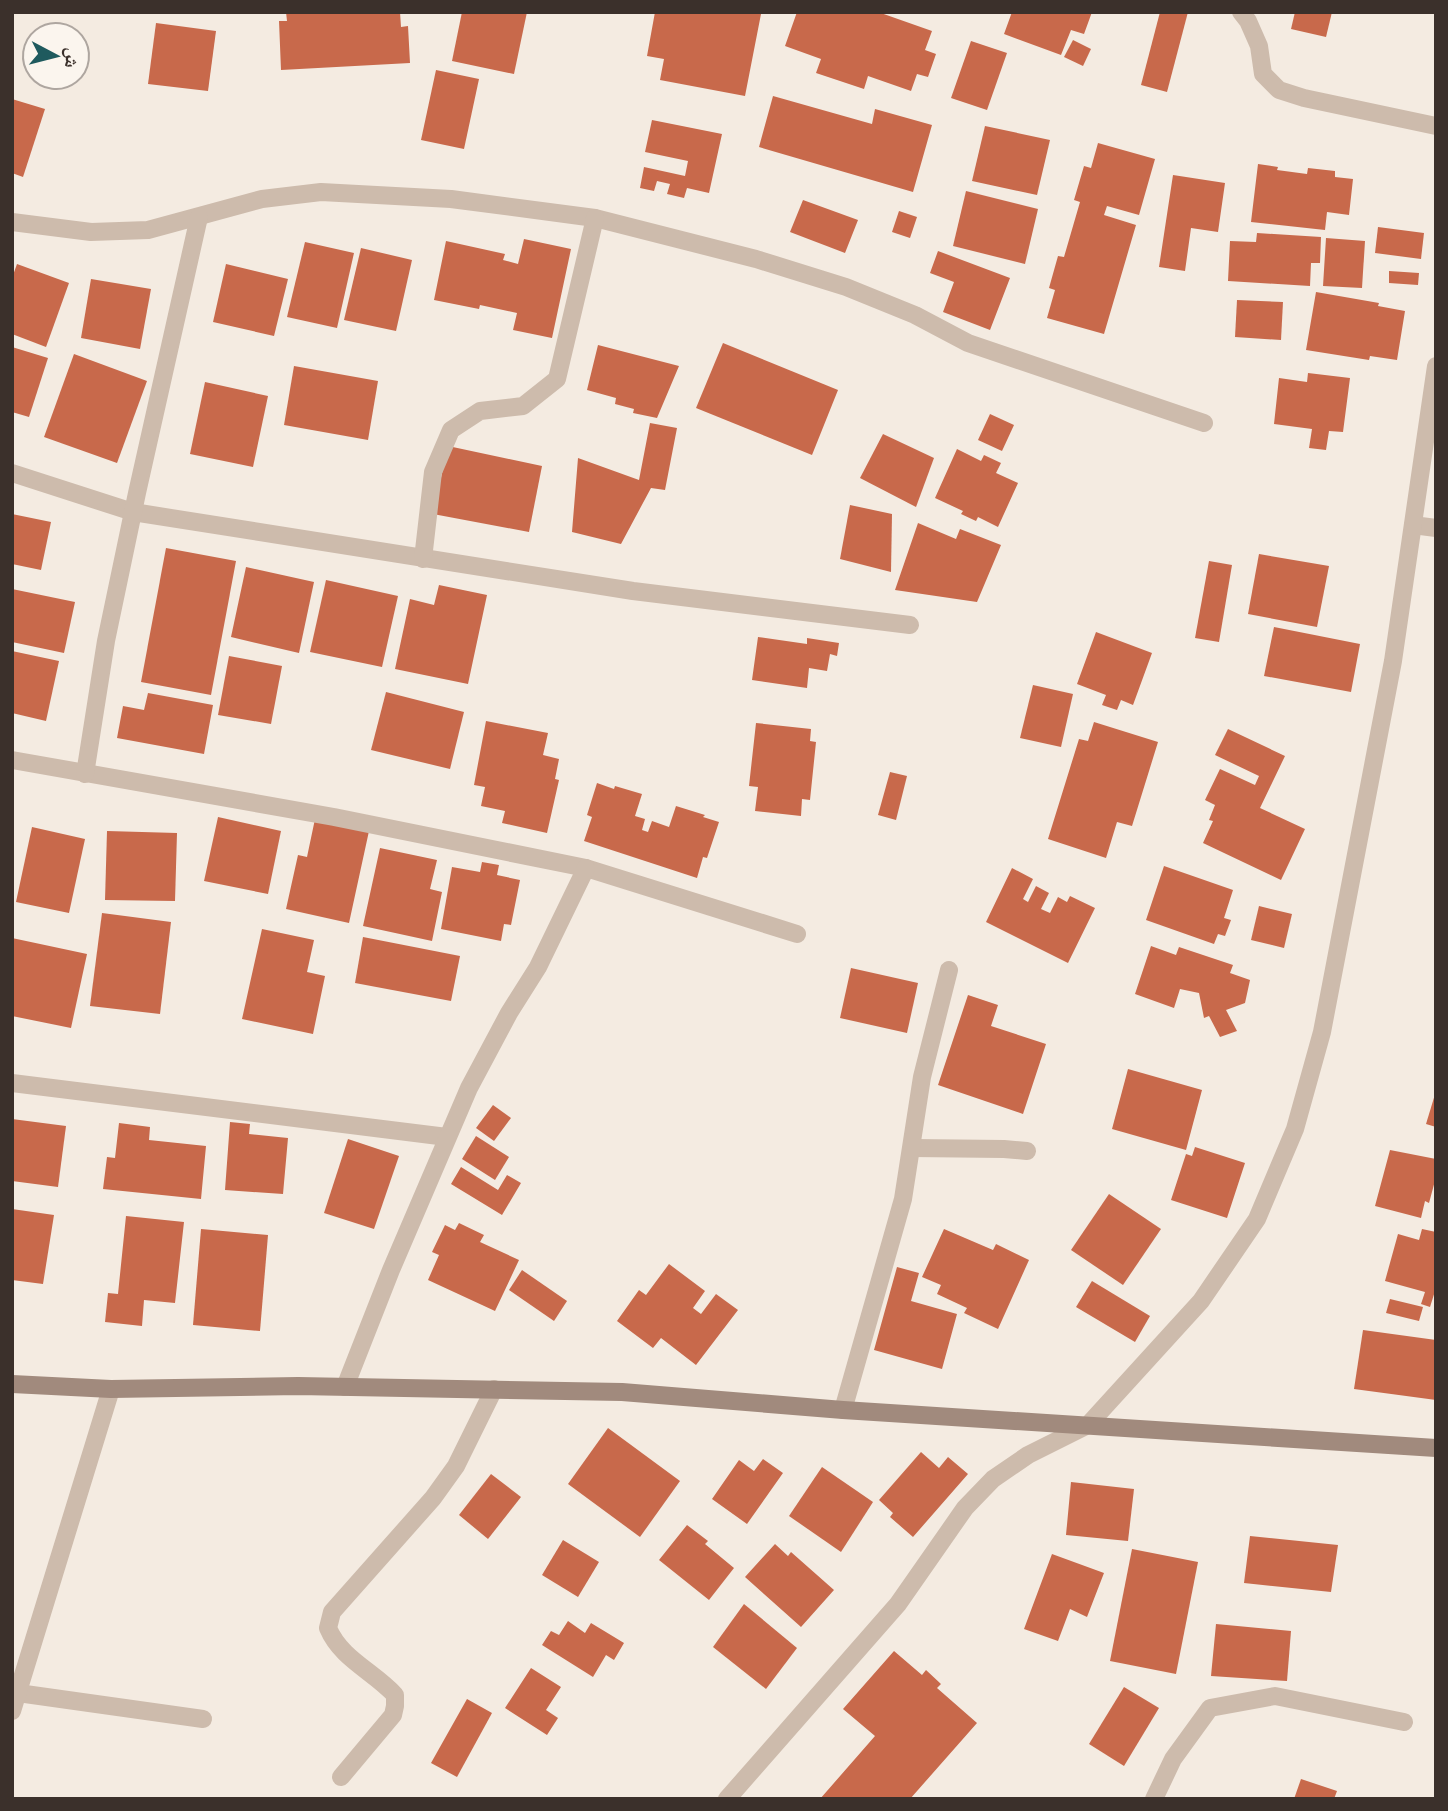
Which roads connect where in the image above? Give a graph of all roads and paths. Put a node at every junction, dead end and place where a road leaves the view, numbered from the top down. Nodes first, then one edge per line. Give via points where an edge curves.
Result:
1 (1241, 12) edge
2 (1436, 126) edge
3 (199, 217) junction
4 (594, 218) junction
5 (12, 222) edge
6 (1436, 366) edge
7 (1204, 423) dead end
8 (12, 473) edge
9 (133, 512) junction
10 (1413, 525) junction
11 (1436, 528) edge
12 (423, 559) junction
13 (910, 625) dead end
14 (12, 761) edge
15 (85, 774) junction
16 (586, 867) junction
17 (797, 934) dead end
18 (948, 970) dead end
19 (12, 1083) edge
20 (447, 1137) junction
21 (912, 1148) junction
22 (1027, 1152) dead end
23 (12, 1384) edge
24 (345, 1387) junction
25 (111, 1389) junction
26 (494, 1389) junction
27 (843, 1410) junction
28 (1088, 1425) junction
29 (1436, 1448) edge
30 (18, 1693) junction
31 (12, 1711) edge
32 (203, 1719) dead end
33 (1404, 1722) dead end
34 (341, 1777) dead end
35 (727, 1799) edge
36 (1154, 1799) edge

1 - 2 street via 1259,46 1263,74 1279,90
3 - 4 street via 262,199 321,192 452,199
3 - 5 street via 148,230 91,232
3 - 9 street
4 - 7 street via 846,287 968,343
4 - 12 street via 557,379 523,406 480,411 451,430 433,472
6 - 10 street
8 - 9 street
9 - 12 street
9 - 15 street
10 - 11 street
10 - 28 street via 1344,924 1322,1032 1295,1129 1257,1219 1201,1301
12 - 13 street via 633,591
14 - 15 street
15 - 16 street
16 - 17 street
16 - 20 street
18 - 21 street via 922,1077
19 - 20 street
20 - 24 street
21 - 22 street
21 - 27 street via 903,1199
23 - 25 main road
24 - 25 main road
24 - 26 main road
25 - 30 street
26 - 27 main road via 622,1392
26 - 34 street via 456,1466 433,1498 332,1612 328,1628 333,1639 395,1695 396,1706
27 - 28 main road
28 - 29 main road
28 - 35 street via 1028,1455 993,1479 965,1508 898,1604
30 - 31 street
30 - 32 street
33 - 36 street via 1275,1696 1210,1708 1173,1759

